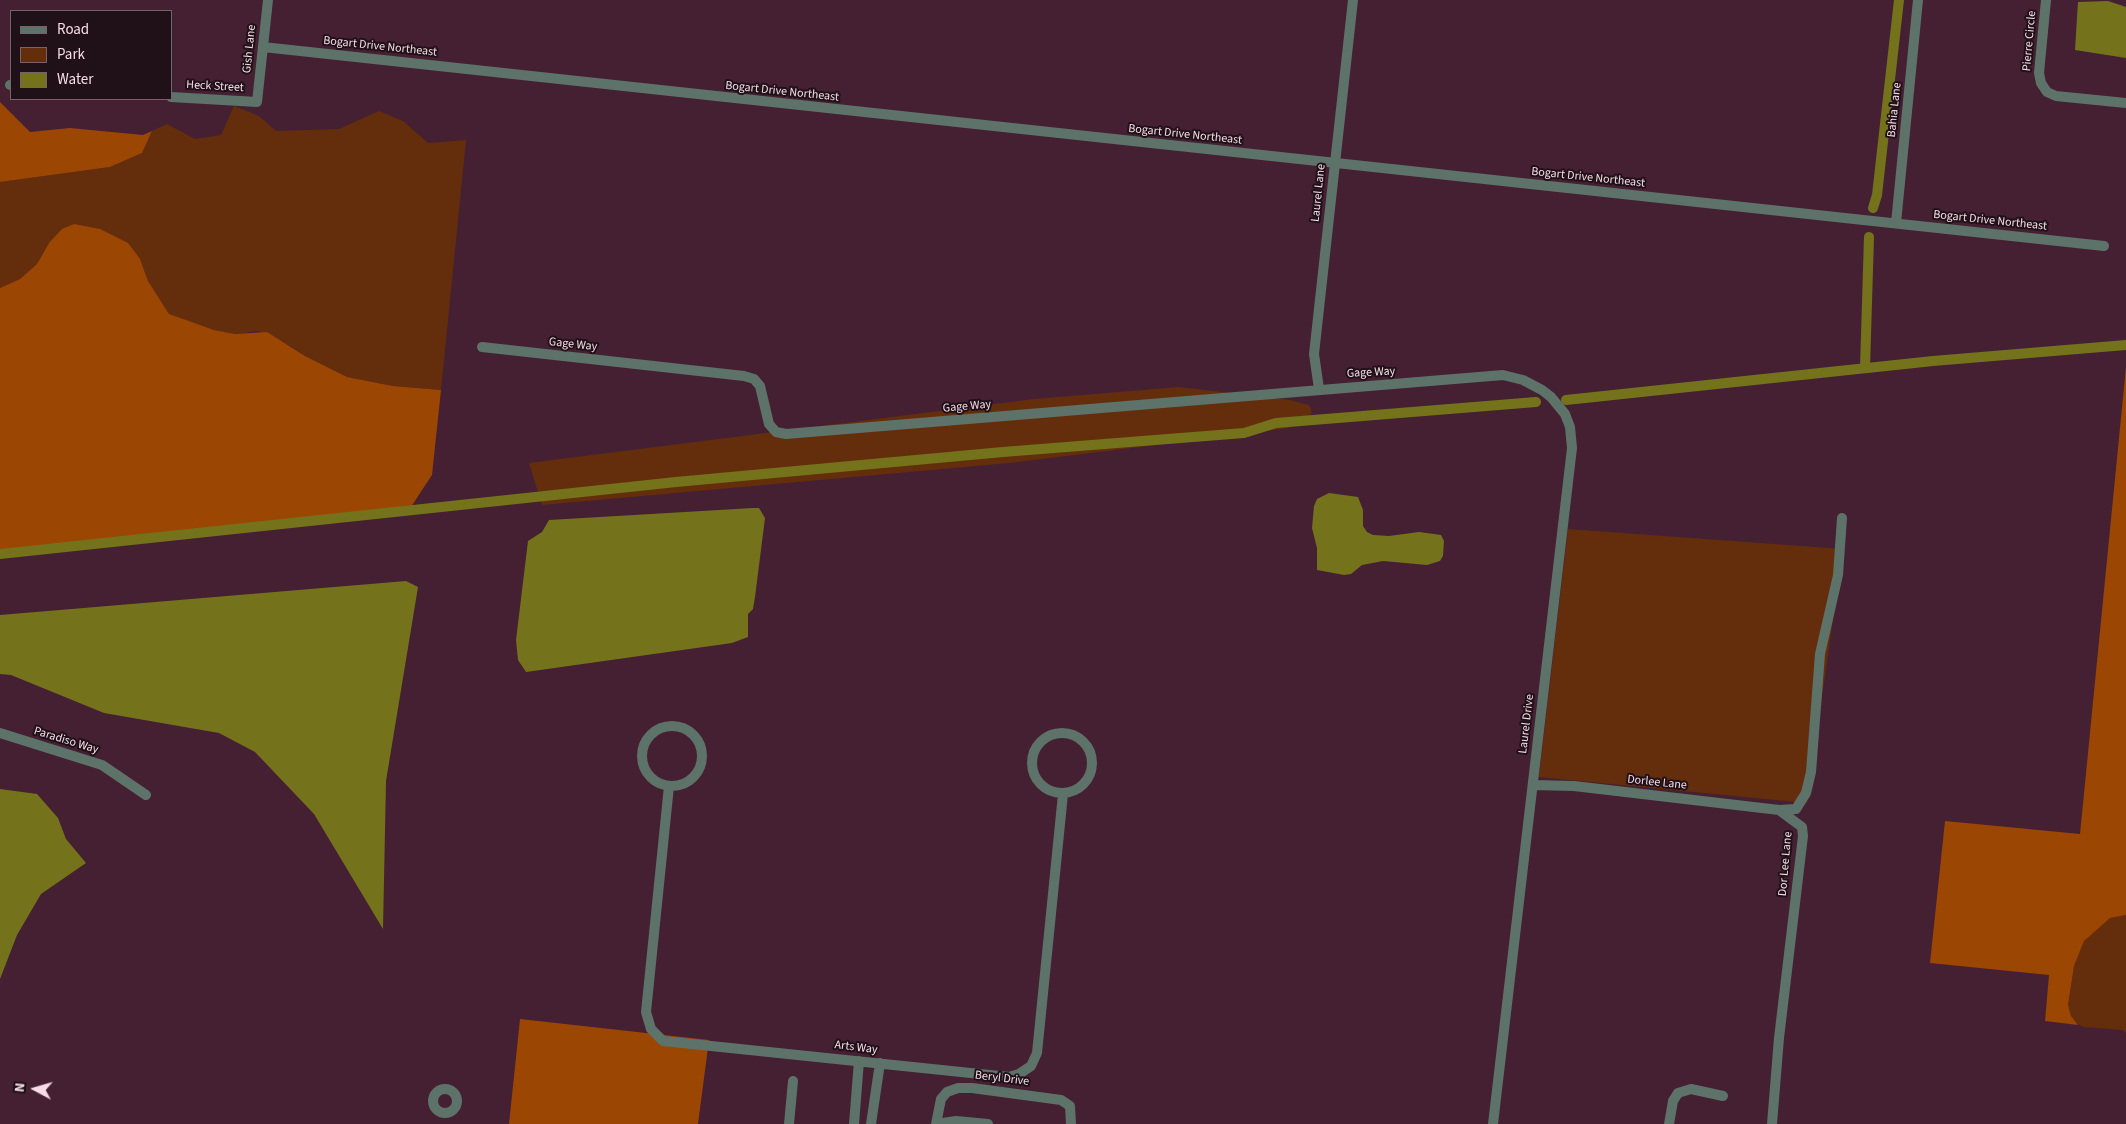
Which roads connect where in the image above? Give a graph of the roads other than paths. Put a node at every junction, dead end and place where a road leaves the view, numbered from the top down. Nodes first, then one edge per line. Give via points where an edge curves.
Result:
1 (268, 0) edge
2 (1353, 0) edge
3 (1918, 0) edge
4 (2046, 0) edge
5 (263, 47) junction
6 (172, 97) edge
7 (257, 102) joint
8 (2126, 103) edge
9 (1334, 164) junction
10 (1896, 223) junction
11 (2104, 246) dead end
12 (482, 347) dead end
13 (1492, 376) joint
14 (1319, 389) junction
15 (1842, 518) dead end
16 (0, 733) edge
17 (1533, 785) junction
18 (668, 786) junction
19 (1062, 794) junction
20 (146, 796) dead end
21 (1779, 810) junction
22 (859, 1061) junction
23 (880, 1063) junction
24 (793, 1081) dead end
25 (1723, 1096) dead end
26 (443, 1113) dead end
27 (442, 1124) edge
28 (789, 1124) edge
29 (854, 1124) edge
30 (871, 1124) edge
31 (936, 1124) edge
32 (988, 1124) edge
33 (1071, 1124) edge
34 (1493, 1124) edge
35 (1669, 1124) edge
36 (1772, 1124) edge

1 - 5 street, Gish Lane
2 - 9 street, Laurel Lane
3 - 10 street, Bahia Lane
4 - 8 street, Pierre Circle via 2038,73 2040,83 2047,92 2056,96
5 - 7 street, Gish Lane
5 - 9 street, Bogart Drive Northeast
6 - 7 street, Heck Street
9 - 10 street, Bogart Drive Northeast
9 - 14 street, Laurel Lane via 1314,354
10 - 11 street, Bogart Drive Northeast
12 - 14 street, Gage Way via 754,378 760,386 769,424 776,432 786,434
13 - 14 street, Gage Way
13 - 17 street, Laurel Drive via 1513,377 1542,390 1565,414 1572,438
15 - 21 street via 1838,575 1820,654 1806,793 1796,809
16 - 20 street, Paradiso Way via 102,765
17 - 21 street, Dorlee Lane via 1574,786
17 - 34 street, Laurel Drive
18 - 18 street via 652,779 646,772 642,754 648,737 655,731 673,726 690,732 700,748 701,758 699,768 687,782
18 - 22 street, Arts Way via 646,1012 651,1028 663,1041
19 - 19 street via 1073,792 1085,782 1092,768 1092,758 1082,740 1062,733 1044,739 1033,754 1032,764 1033,773 1044,788
19 - 23 street, Arts Way via 1037,1053 1031,1066 1008,1077
21 - 36 street, Dor Lee Lane via 1802,827 1803,836
22 - 23 street, Arts Way
22 - 29 street
23 - 30 street
24 - 28 street
25 - 35 street via 1690,1089 1678,1093 1672,1101
26 - 27 street
31 - 32 street, Beryl Drive via 956,1121
31 - 33 street, Beryl Drive via 941,1099 947,1092 958,1088 1061,1100 1070,1106

